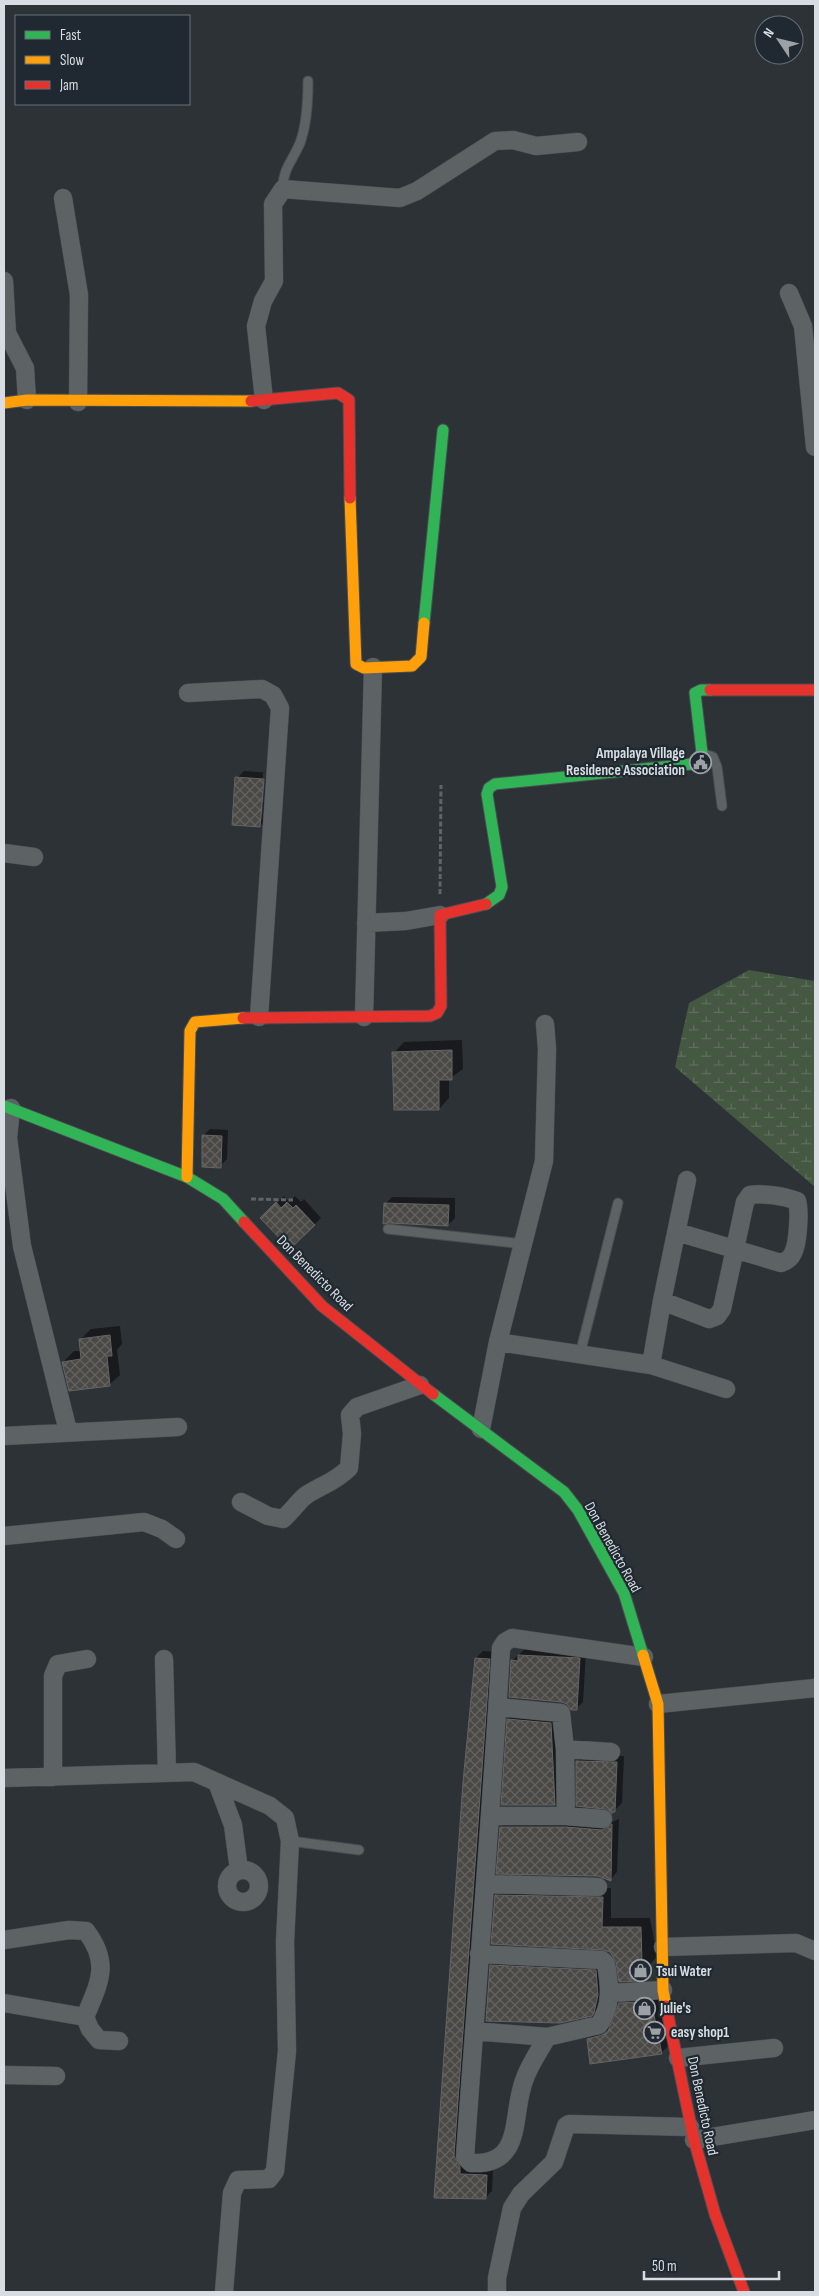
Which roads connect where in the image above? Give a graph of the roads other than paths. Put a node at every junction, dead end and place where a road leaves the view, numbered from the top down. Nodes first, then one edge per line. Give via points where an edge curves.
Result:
1 (308, 81) dead end
2 (578, 142) dead end
3 (283, 189) junction
4 (63, 198) dead end
5 (4, 281) edge
6 (789, 293) dead end
7 (27, 400) junction
8 (264, 400) junction
9 (78, 402) junction
10 (4, 403) edge
11 (443, 430) dead end
12 (815, 447) edge
13 (373, 667) junction
14 (815, 690) edge
15 (188, 693) dead end
16 (702, 753) junction
17 (722, 806) dead end
18 (4, 853) edge
19 (34, 857) dead end
20 (440, 914) junction
21 (366, 923) junction
22 (259, 1017) junction
23 (364, 1017) junction
24 (545, 1024) dead end
25 (7, 1107) edge
26 (187, 1177) junction
27 (688, 1180) dead end
28 (618, 1202) dead end
29 (388, 1229) dead end
30 (678, 1232) junction
31 (523, 1244) junction
32 (662, 1301) junction
33 (498, 1342) junction
34 (580, 1354) junction
35 (651, 1365) junction
36 (420, 1385) junction
37 (726, 1389) dead end
38 (178, 1427) dead end
39 (482, 1429) junction
40 (68, 1431) junction
41 (4, 1436) edge
42 (241, 1502) dead end
43 (4, 1536) edge
44 (176, 1539) dead end
45 (644, 1657) junction
46 (87, 1659) dead end
47 (164, 1659) dead end
48 (815, 1688) edge
49 (658, 1704) junction
50 (498, 1707) junction
51 (565, 1749) junction
52 (611, 1752) dead end
53 (167, 1773) junction
54 (53, 1777) junction
55 (4, 1778) edge
56 (218, 1784) junction
57 (491, 1816) junction
58 (566, 1816) junction
59 (603, 1819) dead end
60 (290, 1841) junction
61 (359, 1850) dead end
62 (240, 1870) dead end
63 (486, 1884) junction
64 (598, 1887) dead end
65 (4, 1940) edge
66 (663, 1947) junction
67 (815, 1951) edge
68 (479, 1954) junction
69 (663, 1990) junction
70 (610, 1993) junction
71 (4, 2003) edge
72 (86, 2017) junction
73 (474, 2031) junction
74 (547, 2037) junction
75 (119, 2041) dead end
76 (774, 2048) dead end
77 (678, 2058) junction
78 (4, 2075) edge
79 (56, 2076) dead end
80 (815, 2120) edge
81 (692, 2134) junction
82 (224, 2292) edge
83 (497, 2292) edge
84 (744, 2292) edge

1 - 3 lane via 301,141 286,167
2 - 3 street via 536,146 513,140 495,141 417,191 400,198
3 - 8 street via 273,204 274,280 263,301 256,326
4 - 9 street via 79,295
5 - 7 street via 7,333 25,368
6 - 12 street via 803,326
7 - 9 street
7 - 10 street
8 - 9 street
8 - 13 street via 338,392 350,400 350,528 356,664 364,668
11 - 13 street via 421,657 412,666
13 - 21 street
14 - 16 street via 701,690 694,698
15 - 22 street via 262,689 273,695 280,708
16 - 17 lane via 713,757 718,767
16 - 20 street via 692,764 495,784 487,794 502,887 500,896 492,903
18 - 19 street
20 - 21 street via 406,921
20 - 23 street via 441,1006 437,1013 430,1016
21 - 23 street
22 - 23 street
22 - 26 street via 195,1022 190,1031
24 - 31 street via 548,1049 544,1161
25 - 26 street, Don Benedicto Road
25 - 40 street via 22,1246
26 - 36 street, Don Benedicto Road via 223,1199 322,1306
27 - 30 street
28 - 34 lane
29 - 31 lane
30 - 32 street
30 - 32 street via 737,1248 722,1310 717,1316 709,1319
31 - 33 street
32 - 35 street
33 - 34 street
33 - 39 street
34 - 35 street
35 - 37 street
36 - 39 street, Don Benedicto Road
36 - 42 street via 357,1407 350,1415 349,1468 338,1480 304,1497 282,1519 268,1516
38 - 40 street
39 - 45 street, Don Benedicto Road via 564,1492 578,1510 624,1593
40 - 41 street
43 - 44 street via 144,1522
45 - 49 street, Don Benedicto Road
45 - 50 street via 512,1638 501,1648
46 - 54 street via 58,1664 53,1676
47 - 53 street
48 - 49 street
49 - 66 street, Don Benedicto Road
50 - 51 street via 561,1712
50 - 57 street
51 - 52 street
51 - 58 street
53 - 54 street
53 - 56 street via 194,1772
54 - 55 street
56 - 60 street via 270,1806 285,1818
56 - 62 street via 234,1825
57 - 58 street
57 - 63 street
58 - 59 street
60 - 61 lane
60 - 82 street via 285,1942 287,2051 275,2171 269,2179 238,2180 232,2192
63 - 64 street
63 - 68 street
65 - 72 street via 68,1930 86,1932 98,1947 101,1978
66 - 67 street via 796,1943
66 - 69 street, Don Benedicto Road
68 - 70 street via 602,1960 606,1964
68 - 73 street
69 - 70 street
69 - 77 street, Don Benedicto Road
70 - 74 street via 605,2017 599,2025
71 - 72 street
72 - 75 street via 99,2040
73 - 74 street
73 - 74 street via 466,2157 471,2163 487,2164 503,2156 511,2142 524,2079
76 - 77 street
77 - 81 street, Don Benedicto Road
78 - 79 street
80 - 81 street
81 - 83 street via 566,2126 554,2162 514,2202 497,2278
81 - 84 street, Don Benedicto Road via 715,2214

